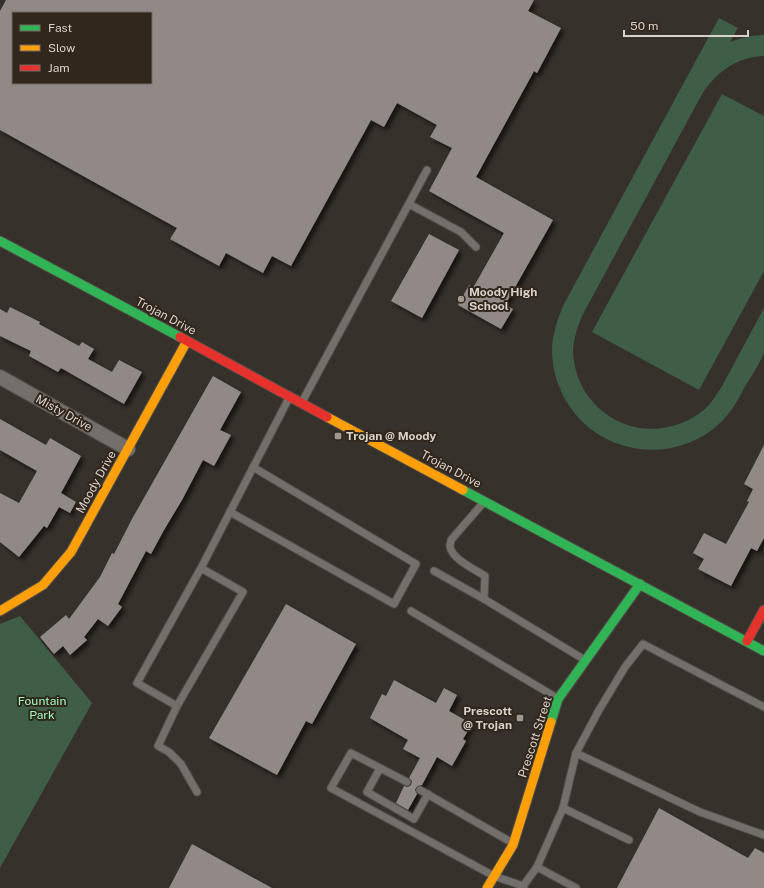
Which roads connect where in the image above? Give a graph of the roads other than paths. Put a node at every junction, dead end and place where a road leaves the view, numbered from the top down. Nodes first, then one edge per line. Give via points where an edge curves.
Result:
1 (427, 170) dead end
2 (409, 204) junction
3 (0, 241) edge
4 (476, 247) dead end
5 (187, 341) junction
6 (0, 377) edge
7 (290, 396) junction
8 (302, 402) junction
9 (128, 449) junction
10 (253, 467) junction
11 (484, 501) junction
12 (230, 512) junction
13 (201, 568) junction
14 (434, 571) dead end
15 (640, 584) junction
16 (484, 599) junction
17 (2, 604) edge
18 (764, 610) edge
19 (411, 611) dead end
20 (747, 642) junction
21 (764, 651) edge
22 (586, 660) junction
23 (558, 699) junction
24 (177, 706) junction
25 (764, 707) edge
26 (576, 753) junction
27 (380, 768) junction
28 (407, 782) dead end
29 (420, 790) dead end
30 (197, 792) dead end
31 (428, 794) junction
32 (563, 808) junction
33 (764, 835) edge
34 (629, 840) dead end
35 (513, 843) junction
36 (537, 867) junction
37 (494, 876) junction
38 (524, 887) edge
39 (487, 888) edge
40 (576, 888) edge

1 - 2 lane
2 - 4 lane via 461,232
2 - 8 lane
3 - 5 street, Trojan Drive
5 - 7 street, Trojan Drive
5 - 9 street, Moody Drive
6 - 9 street, Misty Drive
7 - 8 street, Trojan Drive
7 - 10 lane
8 - 11 street, Trojan Drive
9 - 17 street, Moody Drive via 71,552 43,585
10 - 12 lane
10 - 12 lane via 416,564 394,604
11 - 15 street, Trojan Drive
11 - 16 lane via 450,545 458,559 485,576
12 - 13 lane
13 - 24 lane via 137,683
13 - 24 lane via 243,592
14 - 16 lane
15 - 20 street, Trojan Drive
15 - 22 street, Prescott Street
16 - 22 lane
18 - 20 street
19 - 23 lane
20 - 21 street, Trojan Drive
22 - 23 street, Prescott Street
23 - 35 street, Prescott Street
24 - 30 lane via 158,746 169,752 181,764
25 - 26 lane via 643,644 625,667
26 - 32 lane
26 - 33 lane via 700,812
27 - 28 lane
27 - 31 lane via 367,792 414,819
27 - 37 lane via 350,753 331,788
29 - 31 lane
31 - 35 lane
32 - 34 lane
32 - 36 lane
35 - 37 street, Prescott Street
36 - 38 lane
36 - 40 lane
37 - 38 lane
37 - 39 street, Prescott Street

